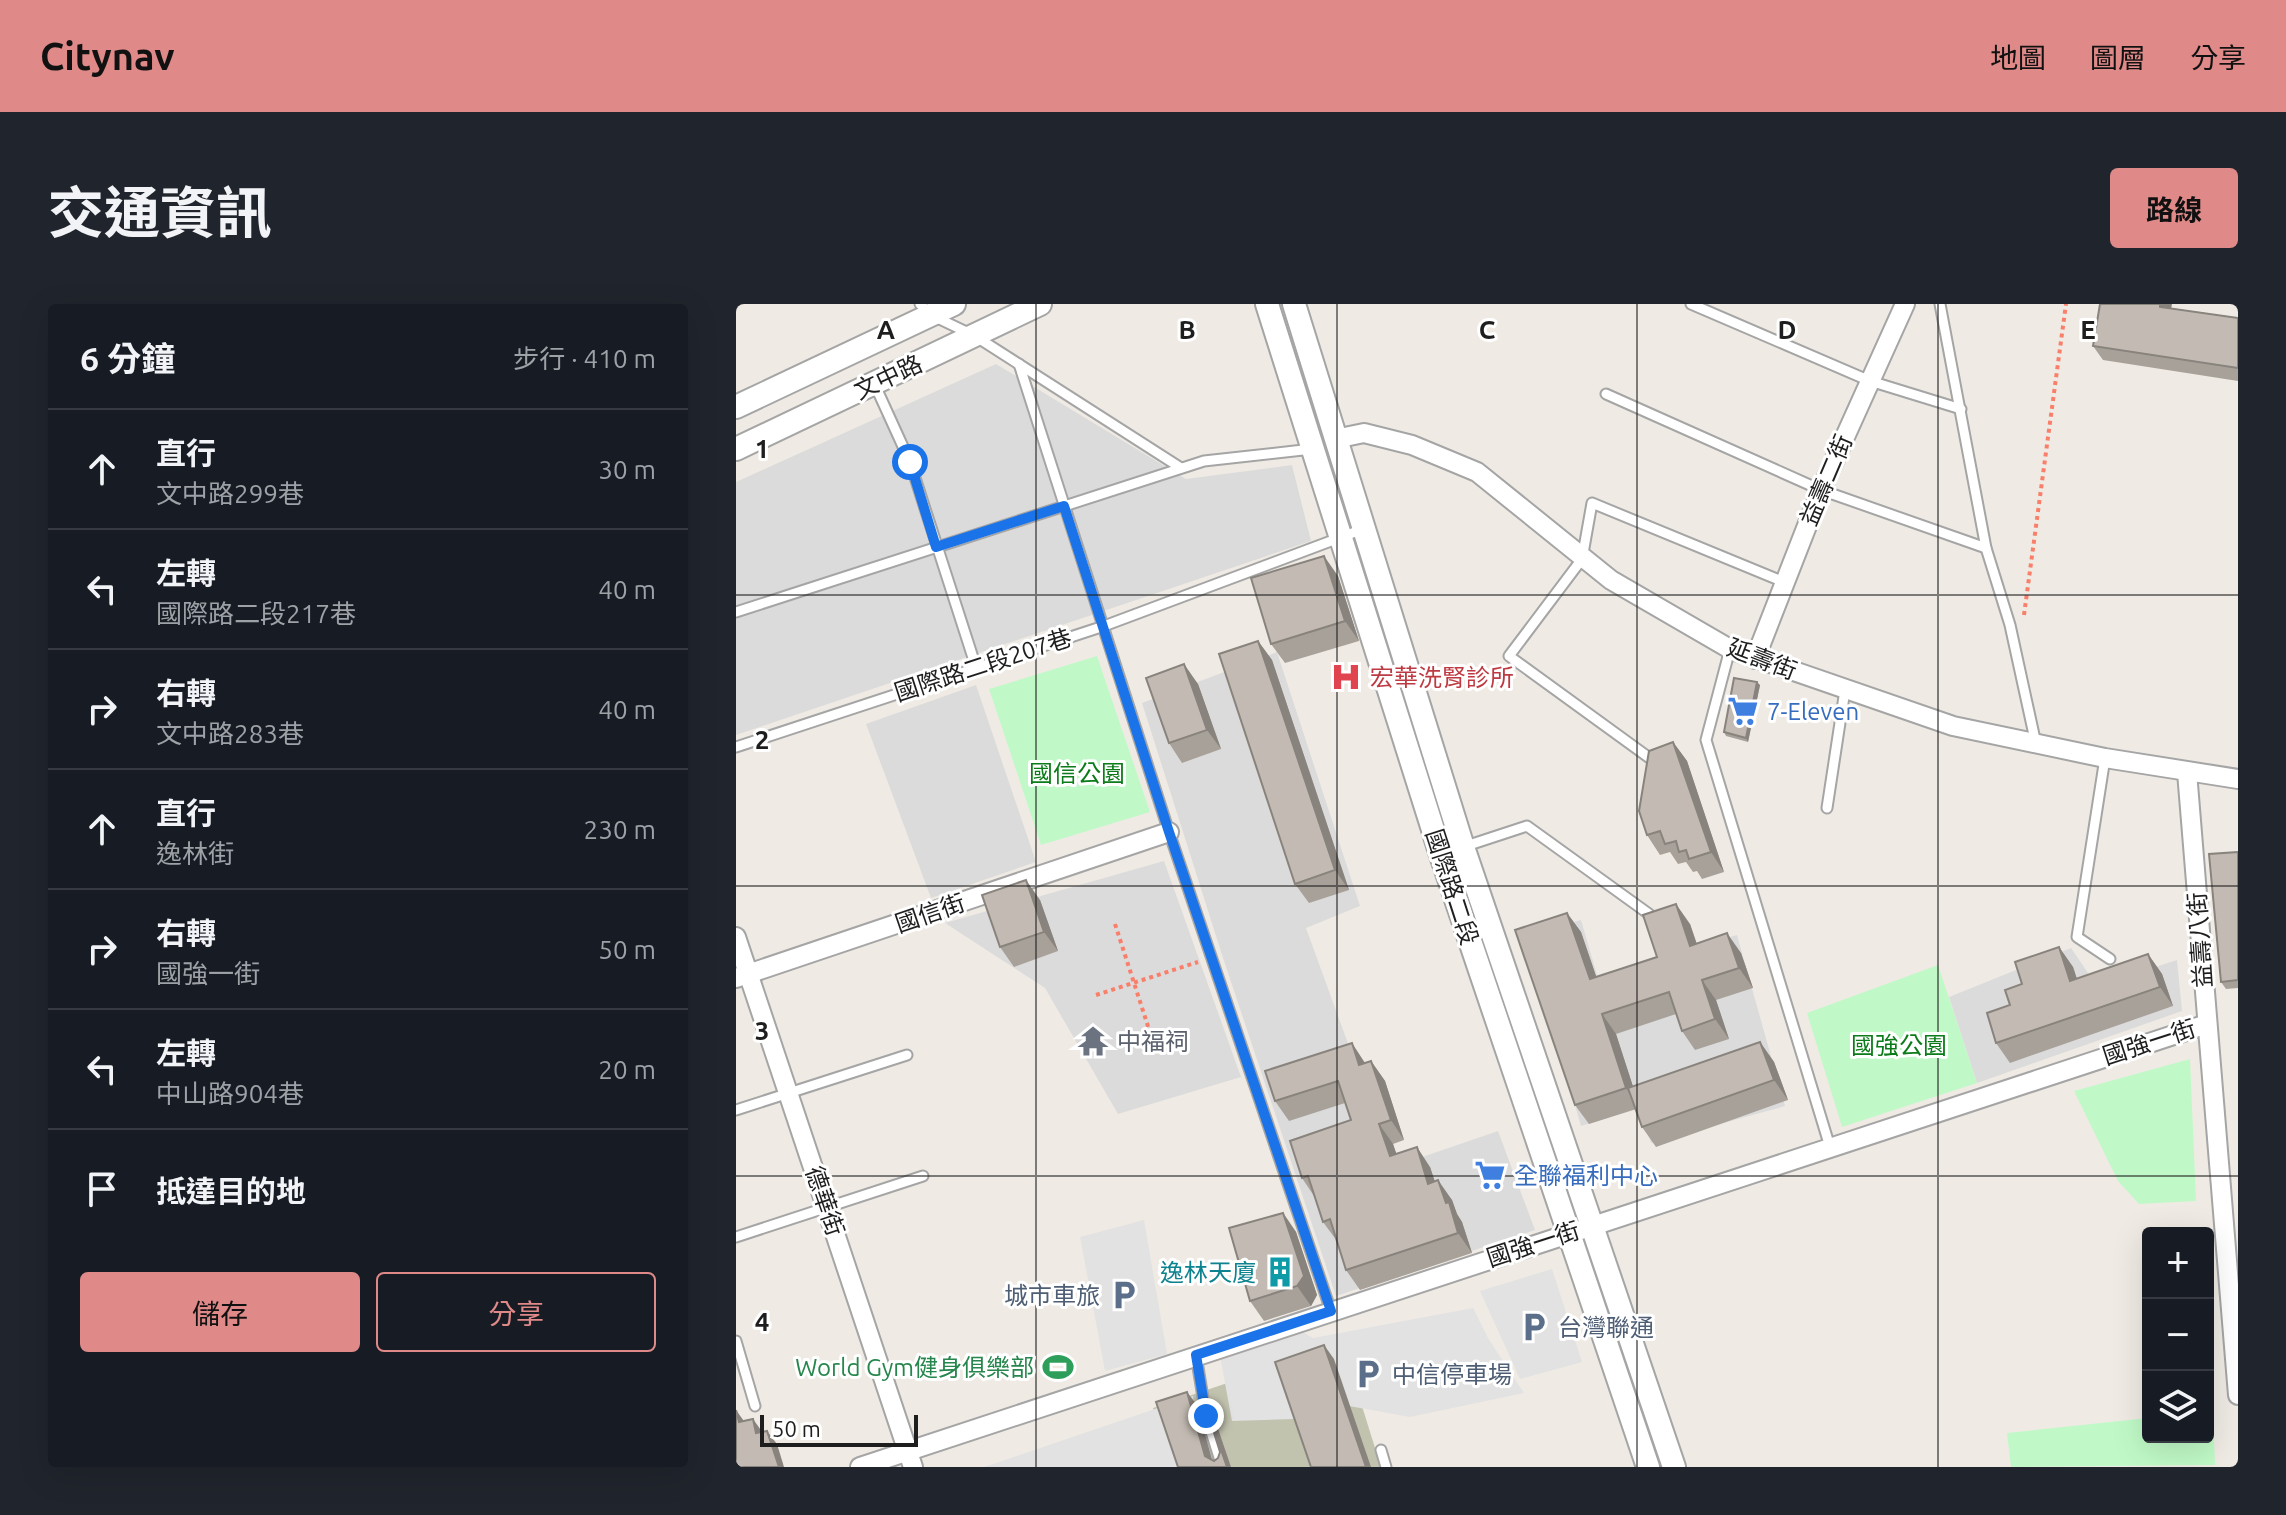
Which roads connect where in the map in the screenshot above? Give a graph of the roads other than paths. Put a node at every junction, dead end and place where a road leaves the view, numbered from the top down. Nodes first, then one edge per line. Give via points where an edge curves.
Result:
1 (954, 304) edge
2 (1040, 304) edge
3 (1267, 304) edge
4 (1294, 304) edge
5 (1691, 304) edge
6 (1905, 304) edge
7 (1940, 304) edge
8 (926, 309) edge
9 (975, 336) junction
10 (1019, 364) junction
11 (1870, 381) junction
12 (874, 383) junction
13 (1606, 394) dead end
14 (736, 407) edge
15 (1961, 409) junction
16 (1335, 439) junction
17 (736, 449) edge
18 (1312, 449) junction
19 (1181, 468) junction
20 (1821, 490) junction
21 (1064, 506) junction
22 (1363, 529) junction
23 (1340, 538) junction
24 (936, 547) junction
25 (1986, 548) junction
26 (1582, 559) junction
27 (1784, 582) junction
28 (736, 612) edge
29 (1104, 626) junction
30 (1730, 649) junction
31 (1755, 659) junction
32 (976, 667) junction
33 (1845, 690) junction
34 (2036, 744) junction
35 (736, 747) edge
36 (2105, 758) junction
37 (2187, 772) junction
38 (1654, 776) edge
39 (2238, 779) edge
40 (1827, 808) dead end
41 (1169, 832) junction
42 (1463, 847) junction
43 (1649, 914) edge
44 (736, 937) edge
45 (2110, 959) dead end
46 (742, 976) edge
47 (2207, 1024) junction
48 (907, 1055) dead end
49 (787, 1095) junction
50 (736, 1110) edge
51 (1830, 1147) junction
52 (923, 1176) dead end
53 (828, 1205) junction
54 (1590, 1225) junction
55 (2231, 1226) edge
56 (1567, 1233) junction
57 (736, 1237) edge
58 (1331, 1311) junction
59 (736, 1341) edge
60 (1196, 1355) junction
61 (2238, 1395) edge
62 (755, 1406) dead end
63 (1381, 1450) dead end
64 (910, 1459) edge
65 (860, 1467) edge
66 (1222, 1467) edge
67 (1386, 1467) edge
68 (1648, 1467) edge
69 (1674, 1467) edge

1 - 8 street, 文中路
2 - 9 street, 文中路
3 - 18 street, 國際路二段
4 - 16 street, 國際路二段
5 - 11 lane
6 - 11 street, 益壽二街
7 - 15 lane
8 - 9 lane
8 - 14 street, 文中路
9 - 10 lane
9 - 12 street, 文中路
10 - 19 lane
10 - 21 lane
11 - 15 lane
11 - 20 street, 益壽二街
12 - 17 street, 文中路
12 - 24 lane via 910,462
13 - 20 lane
15 - 25 lane
16 - 18 lane
16 - 22 street, 國際路二段
16 - 26 street, 延壽街 via 1364,433 1412,445 1477,472
18 - 19 lane
18 - 23 street, 國際路二段
19 - 21 lane
20 - 25 lane
20 - 27 street, 益壽二街
21 - 24 lane
21 - 29 lane
22 - 23 lane, 國際路二段207巷
22 - 42 street, 國際路二段
23 - 29 lane, 國際路二段207巷
23 - 56 street, 國際路二段
24 - 28 lane
24 - 32 lane
25 - 34 lane via 2010,625
26 - 27 lane via 1592,503
26 - 30 street, 延壽街
26 - 38 lane via 1509,656 1656,763
27 - 31 street, 益壽二街
29 - 32 lane, 國際路二段207巷
29 - 41 lane
30 - 31 street, 延壽街
30 - 51 lane via 1706,740
31 - 33 street, 延壽街
32 - 35 lane, 國際路二段207巷
33 - 34 street, 延壽街 via 1953,726
33 - 40 lane
34 - 36 street, 延壽街
36 - 37 street, 延壽街
36 - 45 lane via 2077,937
37 - 39 street, 延壽街
37 - 47 street, 益壽八街
41 - 46 street, 國信街
41 - 58 lane
42 - 43 lane via 1527,826
42 - 54 street, 國際路二段
44 - 46 street, 德華街
46 - 49 street, 德華街
47 - 51 street, 國強一街
47 - 55 street, 益壽八街
48 - 49 lane
49 - 50 lane
49 - 53 street, 德華街
51 - 54 street, 國強一街
52 - 53 lane
53 - 57 lane
53 - 64 street, 德華街
54 - 56 street, 國強一街
54 - 69 street, 國際路二段
55 - 61 street, 益壽八街
56 - 58 street, 國強一街
56 - 68 street, 國際路二段
58 - 60 street, 國強一街
59 - 62 lane
60 - 64 street, 國強一街
60 - 66 lane via 1206,1416
63 - 67 lane
64 - 65 street, 國強一街

